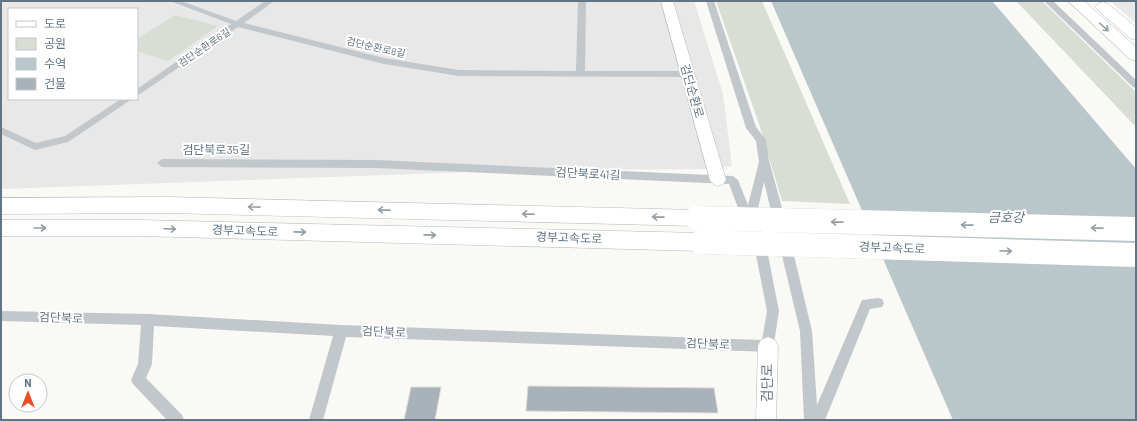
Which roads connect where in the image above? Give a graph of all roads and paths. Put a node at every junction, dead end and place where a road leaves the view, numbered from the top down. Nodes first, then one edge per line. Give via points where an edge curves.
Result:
1 (174, 1) edge
2 (270, 1) edge
3 (582, 1) edge
4 (667, 1) edge
5 (710, 1) edge
6 (1048, 1) edge
7 (1075, 1) edge
8 (1095, 1) edge
9 (238, 24) junction
10 (1136, 35) edge
11 (1136, 56) edge
12 (580, 74) junction
13 (686, 74) junction
14 (1136, 85) edge
15 (138, 92) edge
16 (126, 100) edge
17 (1, 130) edge
18 (764, 160) junction
19 (162, 163) dead end
20 (270, 163) joint
21 (718, 180) junction
22 (1, 206) edge
23 (749, 222) junction
24 (1, 228) edge
25 (1136, 230) edge
26 (1136, 255) edge
27 (878, 303) dead end
28 (6, 316) edge
29 (148, 320) junction
30 (1, 326) edge
31 (341, 330) junction
32 (768, 346) junction
33 (177, 420) edge
34 (316, 420) edge
35 (766, 420) edge
36 (810, 420) edge
37 (818, 420) edge

1 - 9 street, 검단순환로8길
2 - 9 street, 검단순환로6길
3 - 12 street
4 - 13 street, 검단순환로
5 - 18 street via 751,128 761,140
6 - 14 street
7 -> 11 highway
8 - 10 highway
9 - 12 street, 검단순환로8길 via 384,61 460,74
9 - 15 street, 검단순환로6길
12 - 13 street, 검단순환로8길
13 - 21 street, 검단순환로
16 - 17 street via 68,139 42,146 35,147
18 - 23 street
18 - 36 street via 806,331
19 - 20 street, 검단북로35길
20 - 21 street, 검단북로41길 via 376,164
21 - 23 street, 검단북로41길 via 733,180
25 -> 22 highway, 경부고속도로, bridge via 167,205
23 - 32 street, 검단북로41길 via 762,255 773,311
24 -> 26 highway, 경부고속도로, bridge via 139,228
27 - 37 street via 866,304
28 - 29 street, 검단북로
28 - 30 street
29 - 31 street, 검단북로
29 - 33 street via 145,364 138,380
31 - 32 street, 검단북로
31 - 34 street
32 - 35 street, 검단로

